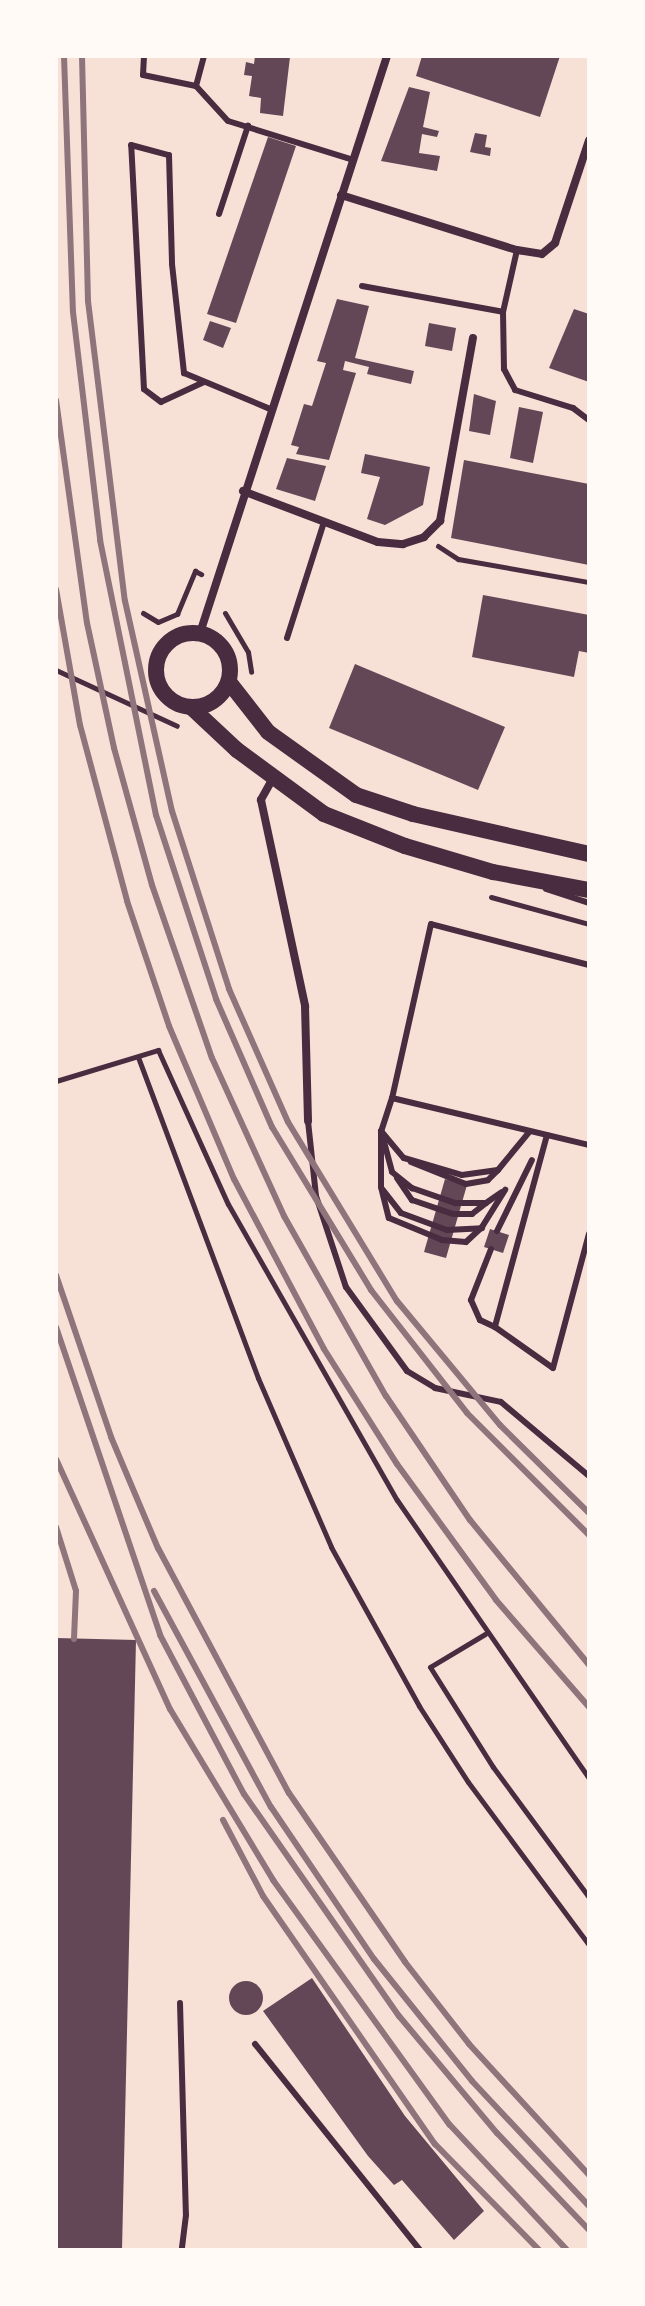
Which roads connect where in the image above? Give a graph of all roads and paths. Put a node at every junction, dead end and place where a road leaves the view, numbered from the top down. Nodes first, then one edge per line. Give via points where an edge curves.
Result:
1 (144, 56) edge
2 (204, 56) edge
3 (387, 56) edge
4 (196, 86) junction
5 (248, 126) junction
6 (589, 140) edge
7 (353, 160) junction
8 (341, 195) junction
9 (219, 214) dead end
10 (517, 250) junction
11 (362, 286) dead end
12 (503, 312) junction
13 (473, 338) dead end
14 (204, 382) junction
15 (270, 409) junction
16 (589, 420) edge
17 (243, 491) junction
18 (324, 522) junction
19 (424, 537) junction
20 (217, 580) junction
21 (589, 582) edge
22 (143, 613) dead end
23 (200, 633) junction
24 (287, 638) dead end
25 (56, 670) edge
26 (229, 682) junction
27 (254, 688) dead end
28 (192, 708) junction
29 (185, 729) dead end
30 (273, 778) junction
31 (589, 854) edge
32 (493, 872) junction
33 (589, 890) edge
34 (589, 903) edge
35 (589, 965) edge
36 (138, 1057) junction
37 (56, 1081) edge
38 (392, 1098) junction
39 (308, 1121) joint
40 (381, 1131) junction
41 (530, 1131) junction
42 (547, 1135) junction
43 (589, 1145) edge
44 (532, 1160) dead end
45 (392, 1172) junction
46 (381, 1187) junction
47 (486, 1203) junction
48 (482, 1227) junction
49 (497, 1231) dead end
50 (589, 1234) edge
51 (491, 1249) dead end
52 (495, 1327) junction
53 (589, 1476) edge
54 (485, 1634) junction
55 (589, 1778) edge
56 (589, 1897) edge
57 (589, 1945) edge
58 (180, 2003) dead end
59 (255, 2044) dead end
60 (182, 2250) edge
61 (420, 2250) edge

1 - 4 lane via 143,75
2 - 4 lane
3 - 7 street
4 - 5 lane via 228,121
5 - 7 lane
5 - 9 lane
6 - 10 street via 555,243 542,254
7 - 8 street
8 - 10 street
8 - 15 street
10 - 12 lane
11 - 12 lane
12 - 16 lane via 504,369 515,390 573,408
13 - 19 street via 440,521
14 - 14 lane via 184,373 172,264 169,155 131,145 144,389 161,402
14 - 15 lane
15 - 17 street
17 - 18 street
17 - 20 street
18 - 19 street via 378,542
18 - 24 lane
19 - 21 path via 458,559
20 - 22 path via 195,571 177,614 158,622
20 - 23 street
20 - 27 path via 235,584 225,614 248,652
23 - 26 main road via 226,651
23 - 28 main road via 188,632 165,644 155,672 167,697
25 - 29 path
26 - 28 main road via 221,696
26 - 31 main road via 268,732 356,795 413,814
28 - 30 main road
30 - 32 main road via 324,814
30 - 39 street via 261,800 305,1006
32 - 33 main road
32 - 34 lane
35 - 38 lane via 431,924
36 - 37 path
36 - 54 path via 158,1050 228,1204 397,1500 480,1617
36 - 57 path via 258,1378 331,1547 460,1770
38 - 40 lane
38 - 41 lane
39 - 53 lane via 316,1196 346,1287 407,1371 435,1388 501,1402
40 - 41 lane via 404,1158 430,1174 466,1184 488,1180
40 - 45 lane
40 - 46 lane
41 - 42 lane
42 - 43 lane
42 - 52 lane
44 - 49 lane
45 - 47 lane via 412,1188 455,1203
45 - 47 lane via 412,1200 453,1214 472,1214
46 - 48 lane via 401,1213 447,1230
46 - 48 lane via 389,1218 442,1240 466,1242
47 - 48 lane via 505,1190
50 - 52 lane via 553,1368
51 - 52 lane via 471,1300 480,1320
54 - 55 path
54 - 56 path via 430,1667 493,1767
58 - 60 lane via 186,2215
59 - 61 lane

